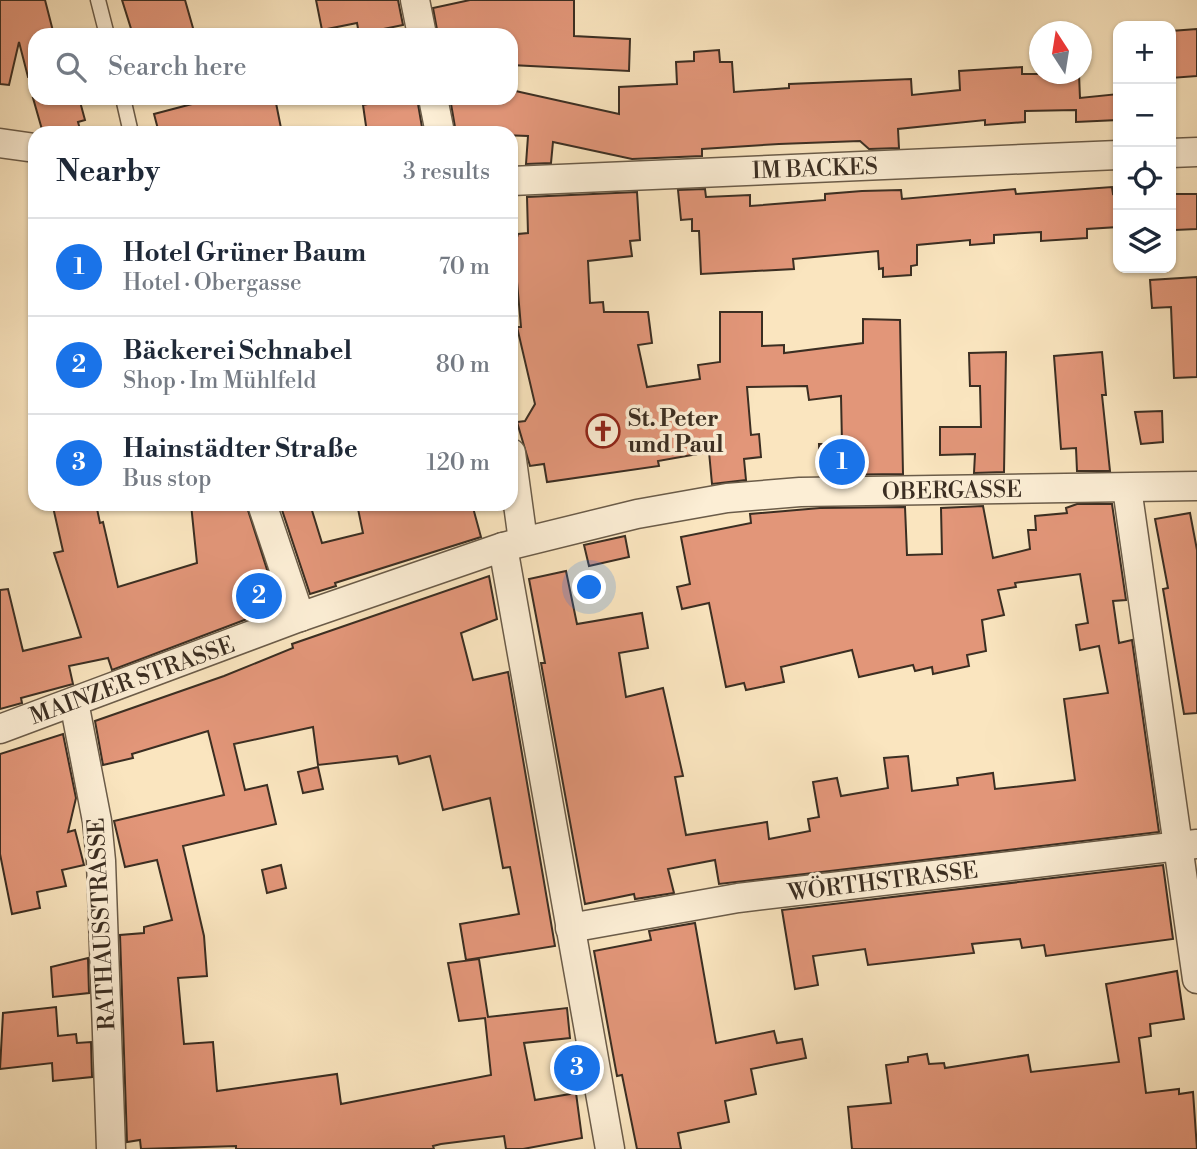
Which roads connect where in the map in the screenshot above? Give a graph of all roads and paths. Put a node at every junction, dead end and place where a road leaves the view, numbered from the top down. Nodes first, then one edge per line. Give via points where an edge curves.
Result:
1 (98, 0) edge
2 (415, 0) edge
3 (105, 28) edge
4 (421, 28) edge
5 (125, 105) edge
6 (434, 105) edge
7 (129, 126) edge
8 (439, 126) edge
9 (0, 143) edge
10 (28, 147) edge
11 (1197, 152) edge
12 (1176, 153) edge
13 (1113, 155) edge
14 (518, 181) edge
15 (1197, 486) edge
16 (1127, 488) junction
17 (264, 511) edge
18 (512, 511) edge
19 (513, 544) junction
20 (300, 617) junction
21 (74, 702) junction
22 (0, 729) edge
23 (1188, 845) edge
24 (570, 928) junction
25 (1197, 979) edge
26 (111, 1149) edge
27 (610, 1149) edge

1 - 3 lane
2 - 4 street
5 - 7 lane
6 - 8 street
9 - 10 street
11 - 12 street
13 - 14 street, IM BACKES
15 - 16 street, OBERGASSE
16 - 19 street, OBERGASSE via 763,494 638,514
16 - 23 street
17 - 20 street
18 - 19 street
19 - 20 street, MAINZER STRASSE
19 - 24 street
20 - 21 street, MAINZER STRASSE
21 - 22 street, MAINZER STRASSE
21 - 26 street, RATHAUSSTRASSE via 101,861
23 - 24 street, WÖRTHSTRASSE via 738,898
23 - 25 street
24 - 27 street

